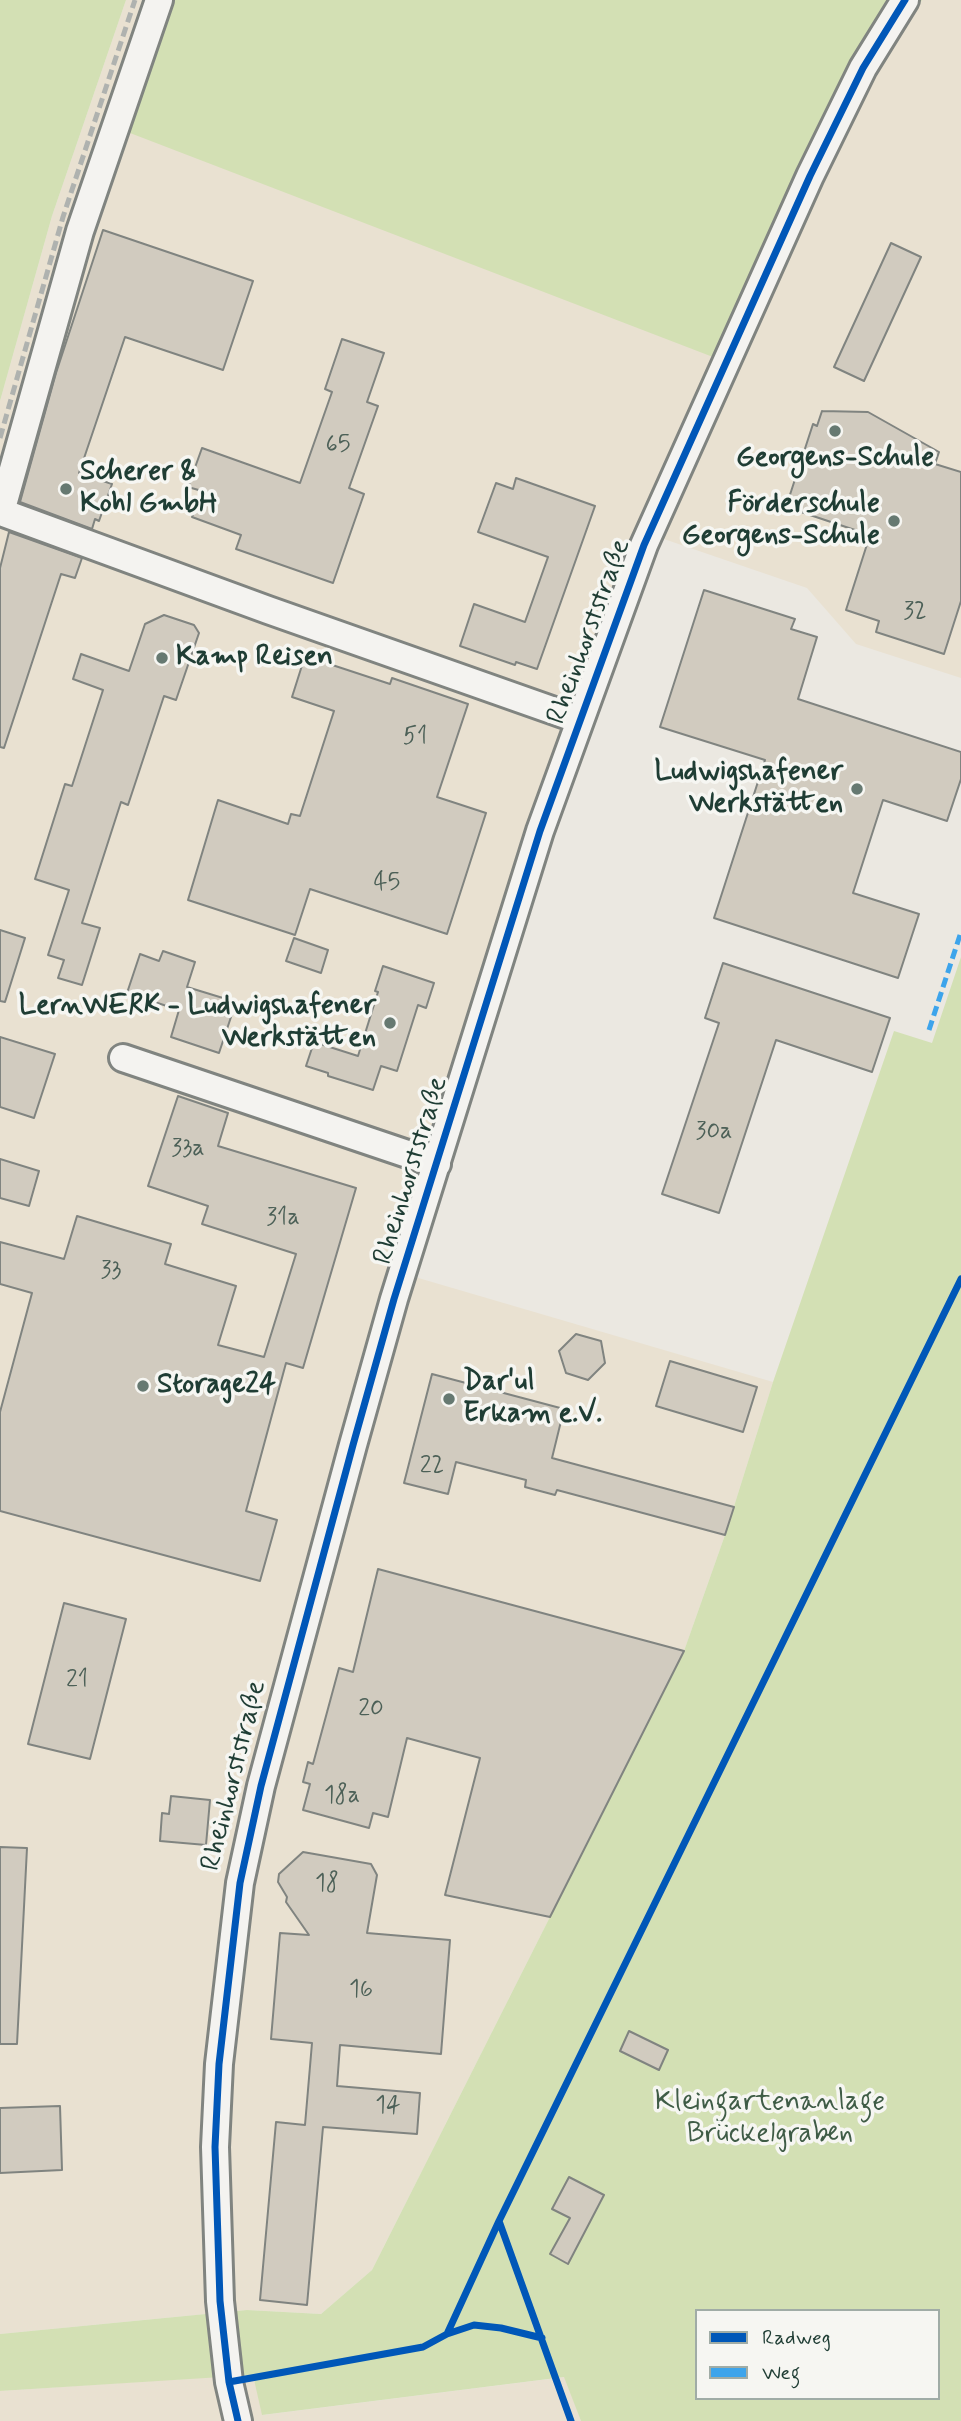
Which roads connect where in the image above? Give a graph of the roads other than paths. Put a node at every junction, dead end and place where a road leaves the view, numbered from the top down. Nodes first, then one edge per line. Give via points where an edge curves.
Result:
1 (159, 0) edge
2 (905, 0) edge
3 (580, 720) junction
4 (123, 1058) dead end
5 (437, 1164) junction
6 (238, 2421) edge

1 - 3 street, Rheinhorststraße via 80,231 1,512
2 - 3 street, Rheinhorststraße via 863,68 816,164 673,478
3 - 5 street, Rheinhorststraße via 536,843
4 - 5 street, Rheinhorststraße
5 - 6 street, Rheinhorststraße via 394,1298 261,1786 240,1883 219,2064 215,2147 220,2301

